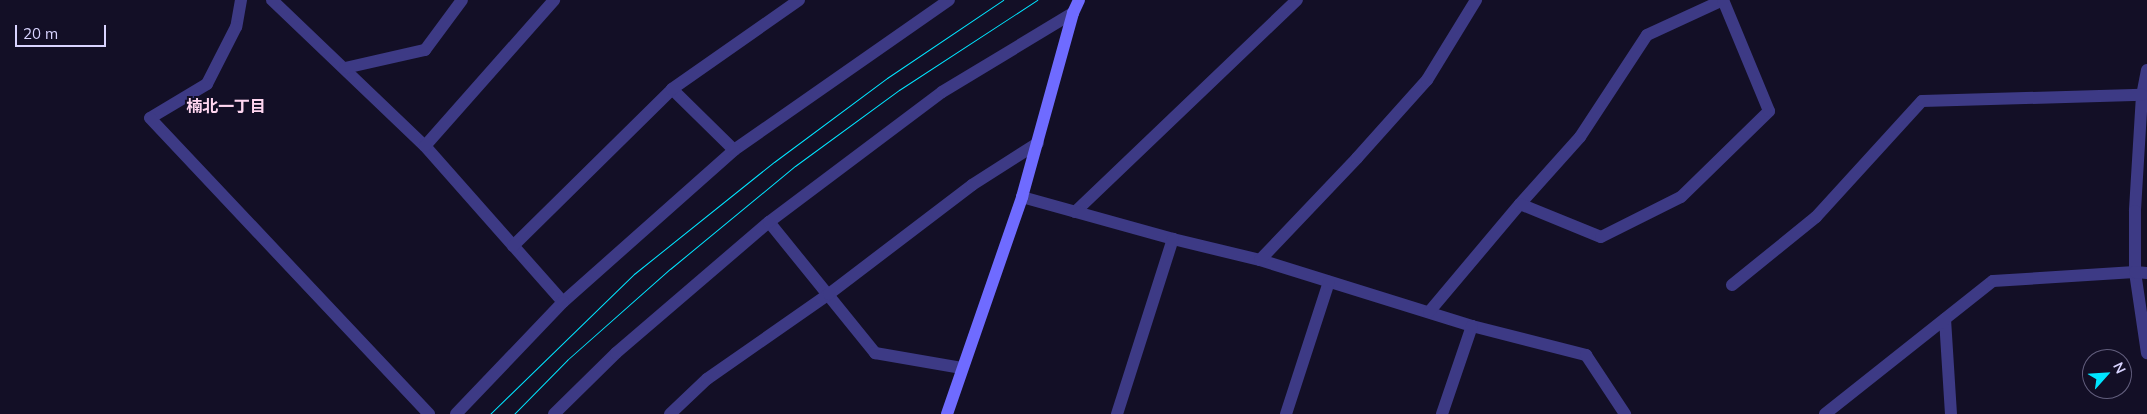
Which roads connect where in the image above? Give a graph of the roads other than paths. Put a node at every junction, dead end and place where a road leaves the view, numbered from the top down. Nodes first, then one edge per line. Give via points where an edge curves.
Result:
1 (242, 0) edge
2 (462, 0) edge
3 (554, 0) edge
4 (799, 0) edge
5 (949, 0) edge
6 (1079, 0) edge
7 (1297, 0) edge
8 (1476, 0) edge
9 (1723, 0) edge
10 (276, 1) edge
11 (931, 5) edge
12 (1073, 13) junction
13 (345, 68) junction
14 (2147, 70) edge
15 (672, 89) junction
16 (2142, 95) junction
17 (1038, 143) junction
18 (425, 146) junction
19 (734, 150) junction
20 (1022, 196) junction
21 (1520, 204) junction
22 (1075, 212) junction
23 (769, 222) junction
24 (1173, 239) junction
25 (513, 246) junction
26 (1260, 260) junction
27 (2141, 272) edge
28 (1329, 282) junction
29 (1732, 285) dead end
30 (829, 294) junction
31 (563, 302) junction
32 (1429, 312) junction
33 (1945, 318) junction
34 (1472, 326) junction
35 (2147, 354) edge
36 (962, 368) junction
37 (1619, 411) edge
38 (1827, 413) edge
39 (428, 414) edge
40 (456, 414) edge
41 (554, 414) edge
42 (670, 414) edge
43 (947, 414) edge
44 (1117, 414) edge
45 (1286, 414) edge
46 (1442, 414) edge
47 (1951, 414) edge

1 - 39 street via 236,27 207,84 150,118
2 - 13 street via 425,50
3 - 18 street
4 - 15 street
5 - 11 street
6 - 12 street
7 - 22 street
8 - 26 street via 1427,80
9 - 21 street via 1647,35 1580,137
9 - 21 street via 1769,111 1681,197 1601,237
10 - 13 street
11 - 19 street
12 - 17 street
12 - 23 street via 942,92
13 - 18 street
14 - 16 street
15 - 19 street
15 - 25 street
16 - 27 street via 2135,211
16 - 29 street via 1922,101 1816,217
17 - 20 street
17 - 30 street via 972,185
18 - 25 street
19 - 31 street
20 - 22 street
20 - 36 street
21 - 32 street
22 - 24 street
23 - 30 street
23 - 41 street via 616,353
24 - 26 street
24 - 44 street
25 - 31 street
26 - 28 street
27 - 33 street via 1993,281
27 - 35 street
28 - 32 street
28 - 45 street
30 - 36 street via 875,353
30 - 42 street via 707,380
31 - 40 street
32 - 34 street
33 - 38 street
33 - 47 street
34 - 37 street via 1586,355
34 - 46 street
36 - 43 street

